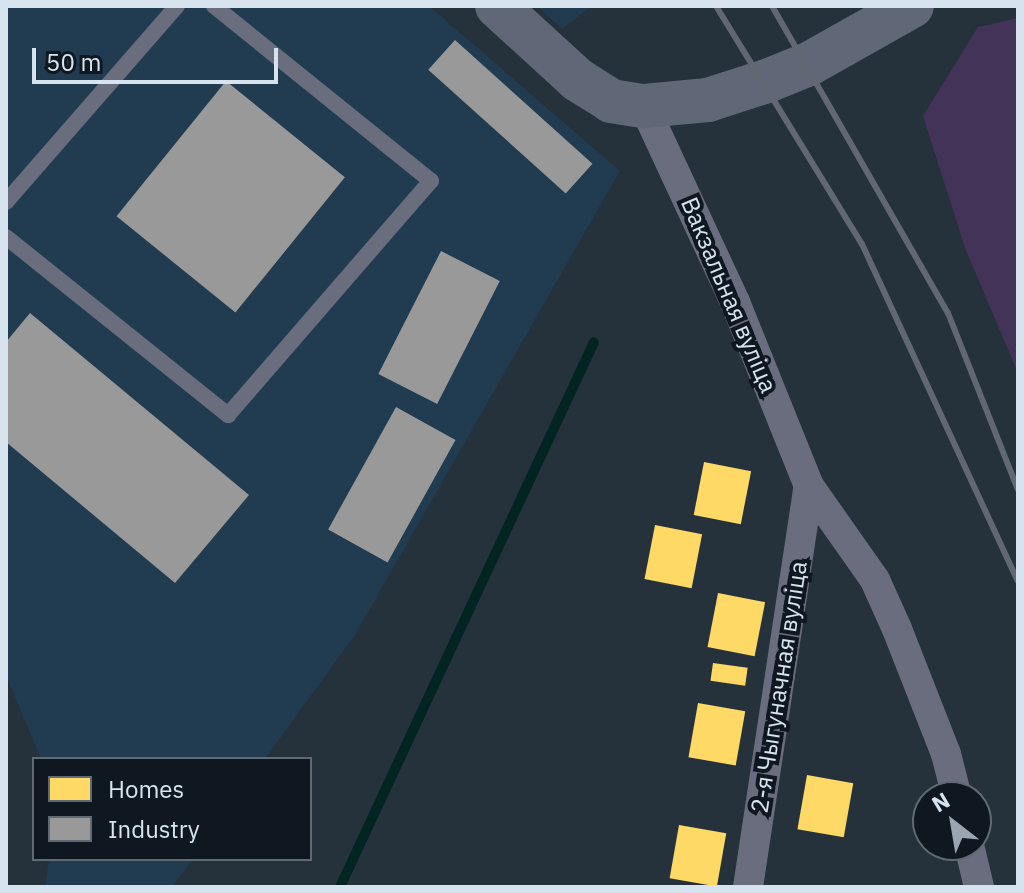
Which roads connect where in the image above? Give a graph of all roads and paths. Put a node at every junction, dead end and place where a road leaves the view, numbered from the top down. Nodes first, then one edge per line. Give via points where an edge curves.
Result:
1 (177, 6) edge
2 (214, 6) edge
3 (497, 6) edge
4 (912, 6) edge
5 (644, 106) junction
6 (6, 202) edge
7 (6, 237) edge
8 (809, 486) junction
9 (953, 781) edge
10 (973, 861) edge
11 (748, 887) edge
12 (979, 887) edge

1 - 6 lane
2 - 7 lane via 431,181 228,415
3 - 5 main road via 578,80 611,101
4 - 5 main road via 767,81 708,100
5 - 8 street, Вакзальная вуліца via 735,302
8 - 9 street, Вакзальная вуліца via 875,580
8 - 11 street, 2-я Чыгуначная вуліца
10 - 12 street

